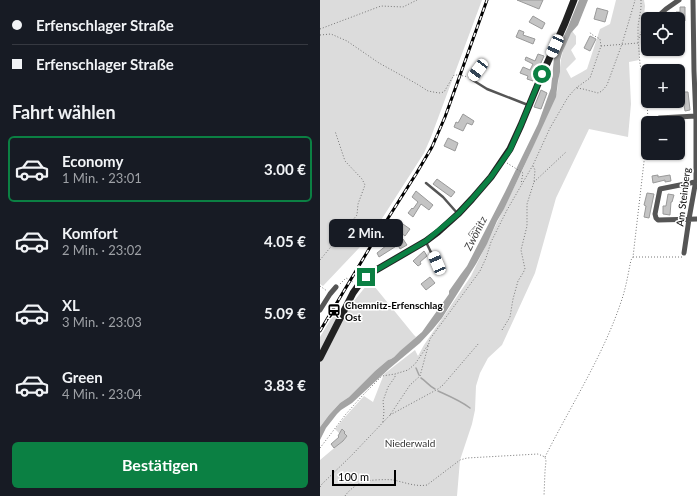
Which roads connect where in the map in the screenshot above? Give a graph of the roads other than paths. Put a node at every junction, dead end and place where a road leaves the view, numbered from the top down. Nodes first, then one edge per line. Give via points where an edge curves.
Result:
1 (574, 0) edge
2 (679, 0) edge
3 (692, 0) edge
4 (663, 12) edge
5 (478, 70) dead end
6 (695, 71) edge
7 (529, 106) junction
8 (685, 119) edge
9 (696, 119) edge
10 (696, 181) edge
11 (426, 183) dead end
12 (458, 214) junction
13 (689, 219) junction
14 (697, 219) edge
15 (426, 241) junction
16 (684, 253) road end
17 (440, 271) dead end
18 (336, 287) road end
19 (320, 310) edge
20 (320, 358) edge

1 - 7 main road
2 - 4 street
3 - 6 street, Am Steinberg
5 - 7 lane via 471,79 487,89
6 - 9 street, Am Steinberg
7 - 12 main road via 503,161
8 - 9 street
9 - 10 street, Am Steinberg
10 - 13 street, Am Steinberg
10 - 13 street via 660,189 658,195 655,214 658,220
11 - 12 lane
12 - 15 main road
13 - 14 street
13 - 16 street, Am Steinberg
15 - 17 lane
15 - 20 main road via 366,277 353,293
18 - 19 street

